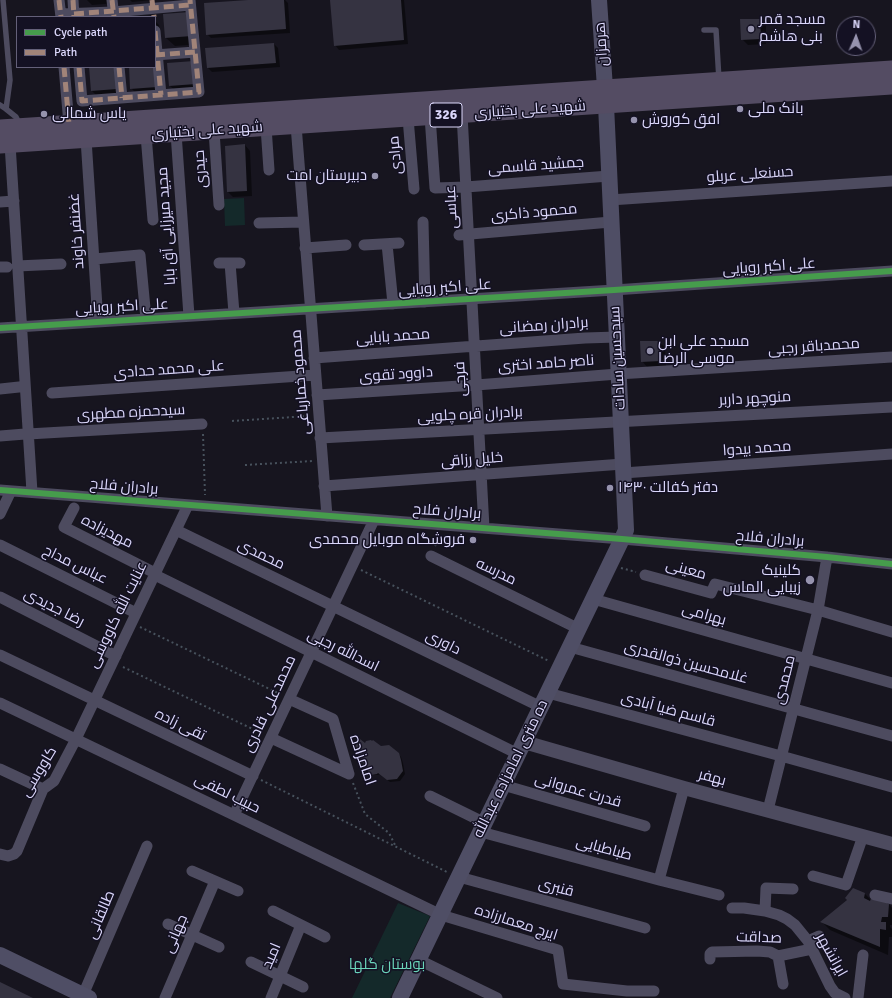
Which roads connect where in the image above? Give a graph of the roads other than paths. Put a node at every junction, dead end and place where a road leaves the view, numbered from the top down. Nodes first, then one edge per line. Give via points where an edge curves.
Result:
1 (4, 0) edge
2 (59, 0) edge
3 (73, 0) edge
4 (112, 0) edge
5 (599, 0) edge
6 (190, 3) edge
7 (153, 8) edge
8 (113, 14) edge
9 (74, 15) edge
10 (61, 16) edge
11 (704, 30) dead end
12 (195, 52) junction
13 (156, 55) edge
14 (64, 68) edge
15 (79, 68) edge
16 (119, 68) edge
17 (892, 69) edge
18 (719, 80) junction
19 (892, 86) edge
20 (161, 95) junction
21 (605, 96) junction
22 (122, 98) junction
23 (559, 99) junction
24 (0, 105) edge
25 (6, 109) junction
26 (462, 114) junction
27 (430, 116) junction
28 (295, 117) junction
29 (408, 118) junction
30 (69, 124) junction
31 (21, 127) junction
32 (266, 127) junction
33 (0, 128) edge
34 (214, 131) junction
35 (176, 133) junction
36 (146, 135) junction
37 (86, 139) junction
38 (5, 144) edge
39 (269, 170) dead end
40 (609, 176) junction
41 (892, 181) edge
42 (466, 187) junction
43 (414, 189) dead end
44 (610, 200) junction
45 (14, 201) junction
46 (0, 202) edge
47 (219, 205) dead end
48 (153, 220) dead end
49 (303, 222) junction
50 (423, 222) dead end
51 (611, 222) junction
52 (259, 224) dead end
53 (463, 234) junction
54 (399, 243) dead end
55 (387, 244) junction
56 (346, 245) dead end
57 (364, 245) dead end
58 (305, 248) junction
59 (94, 259) junction
60 (230, 263) dead end
61 (61, 264) dead end
62 (8, 267) edge
63 (892, 271) edge
64 (614, 290) junction
65 (472, 299) junction
66 (425, 302) junction
67 (393, 304) junction
68 (310, 309) junction
69 (234, 314) junction
70 (189, 316) junction
71 (146, 319) junction
72 (98, 322) junction
73 (21, 326) junction
74 (0, 328) edge
75 (617, 337) junction
76 (474, 347) junction
77 (892, 357) edge
78 (314, 358) junction
79 (618, 374) junction
80 (316, 375) junction
81 (476, 385) junction
82 (19, 387) dead end
83 (0, 389) edge
84 (52, 393) dead end
85 (317, 395) junction
86 (892, 407) edge
87 (621, 422) junction
88 (202, 424) road end
89 (479, 430) junction
90 (26, 434) junction
91 (0, 436) edge
92 (320, 438) junction
93 (892, 454) edge
94 (623, 469) junction
95 (481, 475) junction
96 (324, 486) junction
97 (0, 490) edge
98 (11, 491) junction
99 (32, 492) junction
100 (188, 505) junction
101 (74, 508) dead end
102 (0, 514) edge
103 (327, 516) junction
104 (374, 520) junction
105 (484, 528) junction
106 (176, 530) junction
107 (622, 539) junction
108 (0, 545) edge
109 (431, 556) road end
110 (827, 557) junction
111 (892, 564) edge
112 (155, 574) junction
113 (645, 575) road end
114 (0, 597) edge
115 (593, 599) junction
116 (333, 607) junction
117 (818, 610) junction
118 (134, 618) junction
119 (579, 630) junction
120 (892, 632) edge
121 (570, 647) junction
122 (311, 652) junction
123 (0, 655) edge
124 (114, 659) junction
125 (806, 659) junction
126 (892, 683) edge
127 (289, 699) junction
128 (94, 700) junction
129 (544, 700) junction
130 (0, 703) edge
131 (794, 708) junction
132 (892, 736) edge
133 (271, 738) junction
134 (76, 739) junction
135 (521, 748) junction
136 (782, 756) junction
137 (0, 769) edge
138 (253, 776) junction
139 (503, 785) junction
140 (892, 787) edge
141 (684, 788) junction
142 (43, 789) junction
143 (430, 796) dead end
144 (768, 810) junction
145 (234, 814) junction
146 (646, 826) dead end
147 (483, 827) junction
148 (863, 836) junction
149 (892, 844) edge
150 (147, 846) dead end
151 (2, 854) edge
152 (192, 870) dead end
153 (813, 876) dead end
154 (459, 877) junction
155 (659, 880) junction
156 (215, 881) junction
157 (793, 889) dead end
158 (238, 891) dead end
159 (719, 895) dead end
160 (875, 895) dead end
161 (892, 899) edge
162 (732, 908) dead end
163 (273, 911) dead end
164 (765, 911) junction
165 (441, 915) junction
166 (168, 924) dead end
167 (301, 925) junction
168 (645, 928) dead end
169 (192, 934) junction
170 (818, 936) dead end
171 (324, 937) dead end
172 (810, 945) junction
173 (219, 947) dead end
174 (0, 955) edge
175 (863, 955) dead end
176 (778, 956) junction
177 (419, 960) junction
178 (710, 960) dead end
179 (251, 962) dead end
180 (280, 976) junction
181 (783, 984) dead end
182 (303, 987) dead end
183 (654, 991) dead end
184 (627, 995) edge
185 (86, 997) edge
186 (166, 998) edge
187 (271, 998) edge
188 (400, 998) edge
189 (497, 998) edge
190 (844, 998) edge
191 (858, 998) edge

1 - 25 lane via 10,80
2 - 10 street
3 - 9 street
4 - 8 street
5 - 21 main road, هرمزان
6 - 7 street
6 - 12 street
7 - 8 street
8 - 9 street
9 - 10 street
11 - 18 lane via 716,30
12 - 13 street
12 - 20 street via 199,92
13 - 20 street
14 - 30 street
15 - 22 street via 82,101
16 - 22 street
17 - 18 main road, شهید علی بختیاری / 326
18 - 21 main road, شهید علی بختیاری / 326
19 - 21 main road, شهید علی بختیاری / 326
20 - 22 street
21 - 23 main road, شهید علی بختیاری / 326
21 - 40 main road, سیدحسین سادات
23 - 26 main road, شهید علی بختیاری / 326
23 - 28 main road, شهید علی بختیاری / 326
24 - 25 lane
25 - 31 lane via 16,117
26 - 27 main road, شهید علی بختیاری / 326
26 - 42 street, عباسی
27 - 29 main road, شهید علی بختیاری / 326
27 - 42 street, جمشید قاسمی via 435,188
28 - 29 main road, شهید علی بختیاری / 326
28 - 30 main road, شهید علی بختیاری / 326
28 - 32 main road, شهید علی بختیاری / 326
28 - 49 street, محمود خمارباغی
29 - 43 street, مرادی
30 - 31 main road, شهید علی بختیاری / 326
31 - 33 main road, 326
32 - 34 main road, شهید علی بختیاری / 326
32 - 39 street
34 - 35 main road, شهید علی بختیاری / 326
34 - 47 street, حیدری
35 - 36 main road, شهید علی بختیاری / 326
35 - 70 street, مجید میرزایی آق بابا
36 - 37 main road, شهید علی بختیاری / 326
36 - 48 street
37 - 38 main road, شهید علی بختیاری / 326
37 - 59 street, غضنفر خاوند
38 - 45 street
40 - 42 street, جمشید قاسمی
40 - 44 main road, سیدحسین سادات
41 - 44 street, حسنعلی عربلو
42 - 53 street, عباسی
44 - 51 main road, سیدحسین سادات
45 - 46 street
45 - 62 street
49 - 52 street
49 - 58 street, محمود خمارباغی
50 - 66 street
51 - 53 street, محمود ذاکری
51 - 64 main road, سیدحسین سادات
53 - 65 street, عباسی
54 - 55 street
55 - 57 street
55 - 67 street
56 - 58 street
58 - 68 street, محمود خمارباغی
59 - 71 street via 140,255
59 - 72 street, غضنفر خاوند
60 - 69 street
61 - 62 street
62 - 73 street
63 - 64 street, علی اکبر رویایی
64 - 65 street, علی اکبر رویایی
64 - 75 main road, سیدحسین سادات
65 - 66 street, علی اکبر رویایی
65 - 76 street, فرجی
66 - 67 street, علی اکبر رویایی
67 - 68 street, علی اکبر رویایی
68 - 69 street, علی اکبر رویایی
68 - 78 street, محمود خمارباغی
69 - 70 street, علی اکبر رویایی
70 - 71 street, علی اکبر رویایی
71 - 72 street, علی اکبر رویایی
72 - 73 street, علی اکبر رویایی
73 - 74 street, علی اکبر رویایی
73 - 90 street
75 - 76 street, برادران رمضانی
75 - 79 main road, سیدحسین سادات
76 - 78 street, محمد بابایی
76 - 81 street, فرجی
77 - 79 street, محمدباقر رجبی
78 - 80 street, محمود خمارباغی
79 - 81 street, ناصر حامد اختری
79 - 87 main road, سیدحسین سادات
80 - 84 street, علی محمد حدادی
80 - 85 street, محمود خمارباغی
81 - 85 street, داوود تقوی
81 - 89 street, فرجی
82 - 83 street
85 - 92 street, محمود خمارباغی
86 - 87 street, منوچهر داربر
87 - 89 street, برادران قره چلویی
87 - 94 main road, سیدحسین سادات
88 - 90 street, سیدحمزه مطهری
89 - 92 street, برادران قره چلویی
89 - 95 street, فرجی
90 - 91 street, سیدحمزه مطهری
90 - 99 street
92 - 96 street, محمود خمارباغی
93 - 94 street, محمد بیدوا
94 - 95 street, خلیل رزاقی
94 - 107 main road, سیدحسین سادات via 626,530
95 - 96 street, خلیل رزاقی
95 - 105 street, فرجی
96 - 103 street, محمود خمارباغی
97 - 98 street, برادران فلاح
98 - 99 street, برادران فلاح
98 - 102 street
99 - 100 street, برادران فلاح
100 - 103 street, برادران فلاح
100 - 106 street, عنایت‌ الله کاووسی
101 - 112 street, مهدیزاده via 64,527
103 - 104 street, برادران فلاح
104 - 105 street, برادران فلاح
104 - 116 street, محمدعلی قادری
105 - 107 street, برادران فلاح
106 - 112 street, عنایت‌ الله کاووسی
106 - 116 street, محمدی
107 - 110 street, برادران فلاح
107 - 115 main road, ده متری امامزاده عبدالله
108 - 118 street, عباس مداح
109 - 119 street, مدرسه
110 - 111 street, برادران فلاح
110 - 117 street, محمدی
112 - 118 street, عنایت‌ الله کاووسی
112 - 122 street, اسدالله رجبی
113 - 117 street, معینی via 711,593 715,584
114 - 124 street, رضا جدیدی
115 - 119 main road, ده متری امامزاده عبدالله
115 - 125 street, بهرامی
116 - 122 street, محمدعلی قادری
116 - 129 street, داوری
117 - 120 street
117 - 125 street, محمدی
118 - 124 street, عنایت‌ الله کاووسی
119 - 121 main road, ده متری امامزاده عبدالله
121 - 129 main road, ده متری امامزاده عبدالله
121 - 131 street, غلامحسین ذوالقدری
122 - 127 street, محمدعلی قادری
122 - 135 street, اسدالله رجبی
123 - 128 street, تقی زاده
124 - 128 street, عنایت‌ الله کاووسی
125 - 126 street, بهرامی
125 - 131 street, محمدی
127 - 133 street, محمدعلی قادری
127 - 133 street, امامزاده via 333,719 349,774
128 - 134 street, عنایت‌ الله کاووسی
128 - 138 street, تقی زاده
129 - 135 main road, ده متری امامزاده عبدالله
129 - 136 street, قاسم ضیا آبادی
130 - 134 street, حبیب لطفی
131 - 132 street, غلامحسین ذوالقدری
131 - 136 street, محمدی
133 - 138 street, محمدعلی قادری
134 - 142 street, کاووسی via 54,781
134 - 145 street, حبیب لطفی
135 - 139 main road, ده متری امامزاده عبدالله
135 - 141 street, بهفر
136 - 140 street, قاسم ضیا آبادی
136 - 144 street, محمدی
137 - 142 street
138 - 145 street, محمدعلی قادری
139 - 146 street, قدرت عمروانی
139 - 147 main road, ده متری امامزاده عبدالله
141 - 144 street, بهفر
141 - 155 street
142 - 151 street, کاووسی via 17,851 11,856
143 - 147 street, طباطبایی
144 - 148 street, بهفر
145 - 165 street, حبیب لطفی
147 - 154 main road, ده متری امامزاده عبدالله
147 - 155 street, طباطبایی
148 - 149 street, بهفر
148 - 153 street via 846,884
150 - 185 street, طالقانی
152 - 156 street
154 - 165 main road, ده متری امامزاده عبدالله
154 - 168 street, قنبری
155 - 159 street, طباطبایی
156 - 158 street
156 - 169 street, جهانی
157 - 164 street via 766,888
160 - 161 street
162 - 164 street, ایرانشهر
163 - 167 street
164 - 172 street, ایرانشهر via 779,915 795,925
165 - 177 main road, ده متری امامزاده عبدالله
165 - 184 street, ایرج معمارزاده via 558,950 563,984
166 - 169 street
167 - 171 street
167 - 180 street, امید
169 - 173 street
169 - 186 street, جهانی
170 - 172 street, صداقت
172 - 176 street, صداقت
172 - 190 street, ایرانشهر via 830,986
174 - 185 main road
175 - 191 street
176 - 178 street, صداقت via 770,952 716,951 710,954
176 - 181 street
177 - 188 main road, ده متری امامزاده عبدالله
177 - 189 street
179 - 180 street
180 - 182 street
180 - 187 street, امید
183 - 184 street

